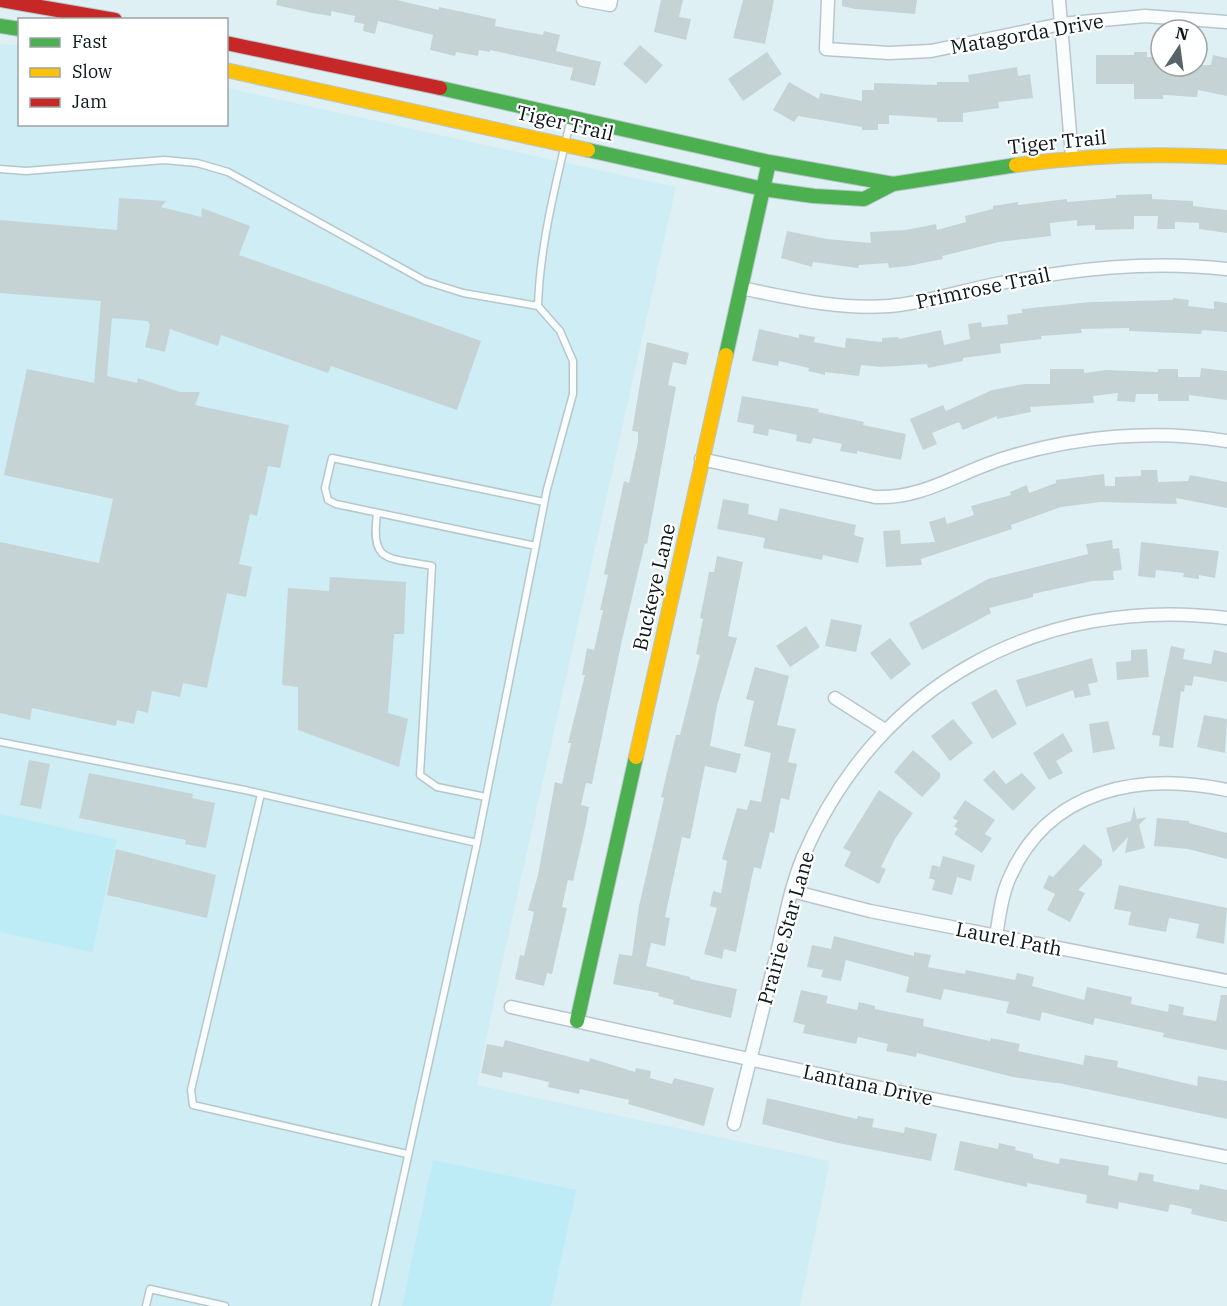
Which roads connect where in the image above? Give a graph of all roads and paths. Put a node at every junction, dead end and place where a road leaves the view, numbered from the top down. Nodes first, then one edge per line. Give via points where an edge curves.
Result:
1 (0, 0) edge
2 (583, 0) edge
3 (611, 0) edge
4 (828, 0) edge
5 (1059, 0) edge
6 (104, 18) edge
7 (1227, 22) edge
8 (1061, 24) junction
9 (0, 26) edge
10 (18, 29) edge
11 (228, 43) edge
12 (228, 70) edge
13 (571, 116) junction
14 (566, 143) junction
15 (1072, 157) junction
16 (1227, 157) edge
17 (770, 162) junction
18 (0, 169) edge
19 (893, 184) junction
20 (763, 189) junction
21 (1227, 269) edge
22 (741, 288) junction
23 (538, 306) junction
24 (1227, 441) edge
25 (701, 459) junction
26 (544, 502) junction
27 (377, 513) junction
28 (536, 546) junction
29 (1227, 618) edge
30 (835, 698) dead end
31 (885, 730) junction
32 (0, 742) edge
33 (1227, 790) edge
34 (261, 794) junction
35 (486, 797) junction
36 (477, 843) junction
37 (792, 891) junction
38 (996, 937) junction
39 (1227, 981) edge
40 (511, 1007) dead end
41 (577, 1021) junction
42 (750, 1060) junction
43 (734, 1124) dead end
44 (407, 1154) junction
45 (1227, 1157) edge
46 (146, 1306) edge
47 (225, 1306) edge
48 (375, 1306) edge

1 - 6 street
2 - 3 street via 610,5
4 - 8 street, Matagorda Drive via 826,49 931,51
5 - 8 street
7 - 8 street, Matagorda Drive via 1145,16
8 - 15 street
9 - 10 street
11 - 13 street, Tiger Trail
12 - 14 street, Tiger Trail
13 - 14 lane
13 - 17 street, Tiger Trail
14 - 20 street, Tiger Trail
14 - 23 lane via 539,270
15 - 16 street, Tiger Trail via 1152,153
15 - 19 street, Tiger Trail
17 - 19 street, Tiger Trail
17 - 20 street, Buckeye Lane
18 - 23 lane via 26,171 164,160 197,163 228,172 426,281 463,293
19 - 20 street, Tiger Trail via 864,199
20 - 22 street, Buckeye Lane
21 - 22 street, Primrose Trail via 1148,264 1096,267 933,300 880,306 810,303
22 - 25 street, Buckeye Lane
23 - 26 lane via 560,331 573,361 573,394
24 - 25 street via 1173,436 1080,441 1004,458 922,492 894,498
25 - 41 street, Buckeye Lane via 684,550
26 - 27 lane via 332,458 326,488 328,500
26 - 28 lane
27 - 28 lane
27 - 35 lane via 373,539 378,550 432,566 420,775 437,787
28 - 35 lane
29 - 31 street, Prairie Star Lane via 1129,615 1043,632 971,664
30 - 31 street
31 - 37 street, Prairie Star Lane via 837,792 802,859
32 - 34 lane
33 - 38 street via 1190,782 1155,782 1121,786 1080,803 1042,831 1019,859 1003,896
34 - 36 lane
34 - 44 lane via 191,1090 193,1105
35 - 36 lane
36 - 44 lane
37 - 38 street, Laurel Path
37 - 42 street, Prairie Star Lane
38 - 39 street, Laurel Path
40 - 41 street, Lantana Drive
41 - 42 street, Lantana Drive
42 - 43 street, Prairie Star Lane
42 - 45 street, Lantana Drive
44 - 48 lane
46 - 47 lane via 150,1289

